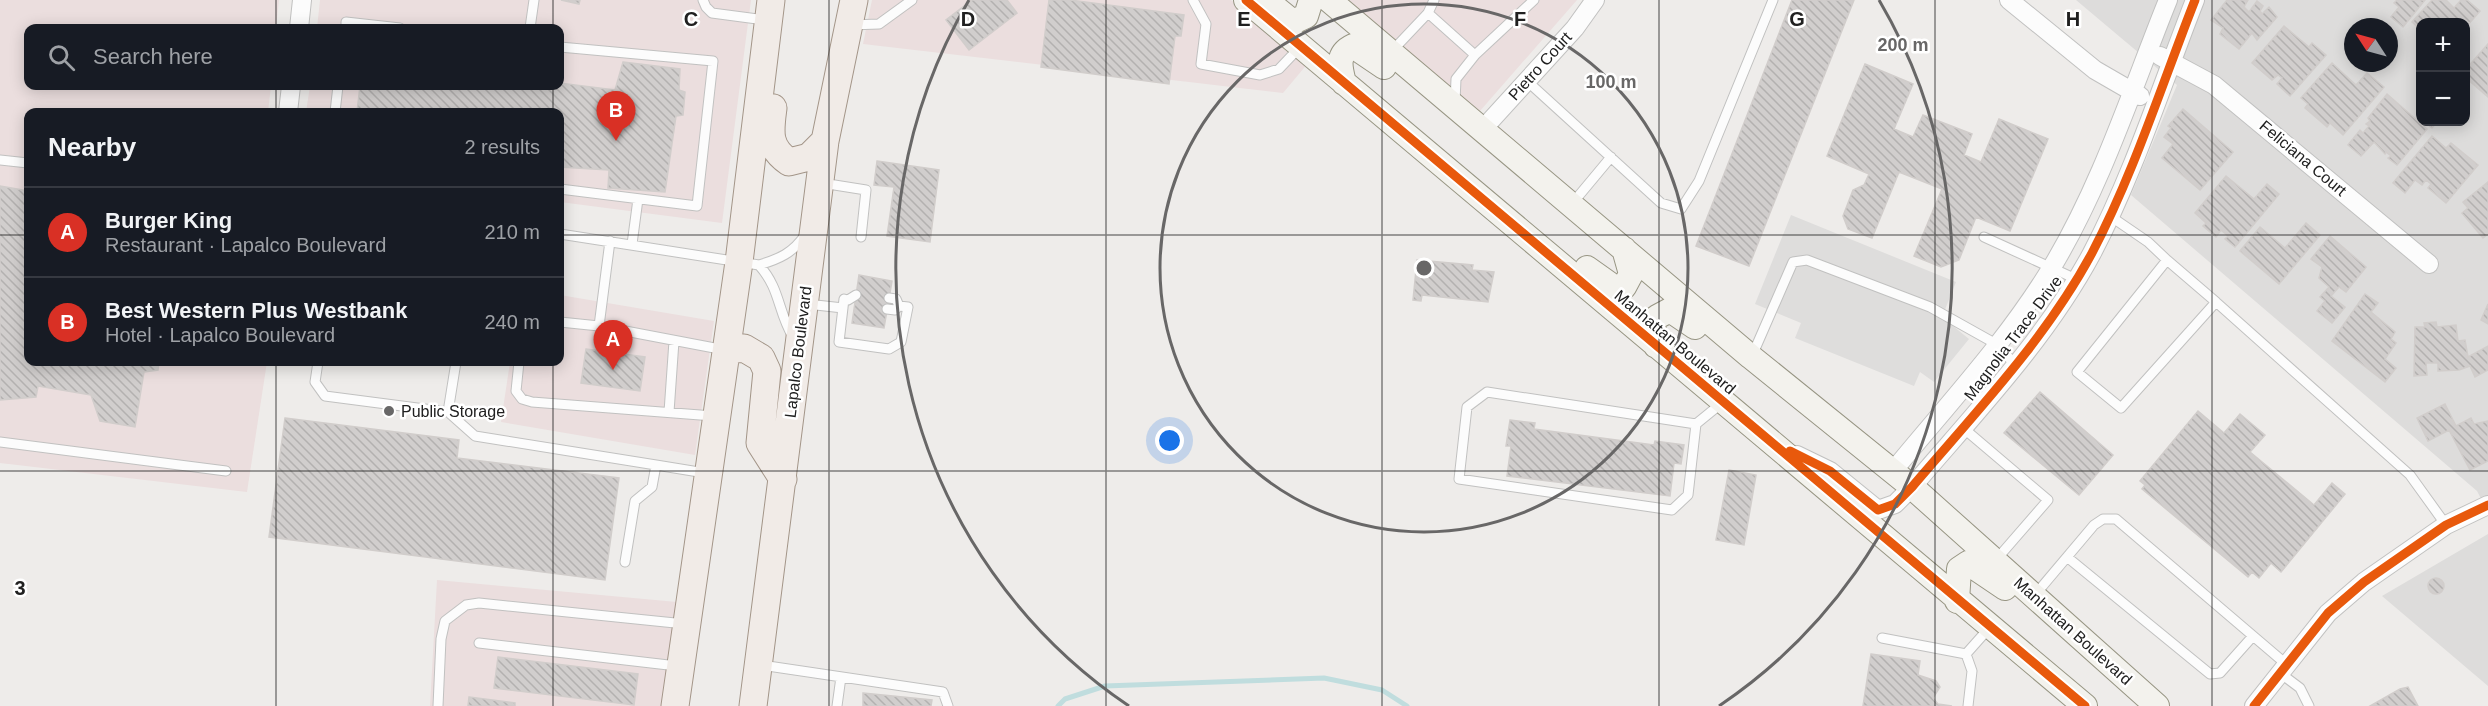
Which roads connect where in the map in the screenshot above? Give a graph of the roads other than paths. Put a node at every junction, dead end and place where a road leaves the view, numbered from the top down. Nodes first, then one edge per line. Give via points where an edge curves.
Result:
1 (302, 0) edge
2 (534, 0) edge
3 (703, 0) edge
4 (833, 0) edge
5 (912, 0) edge
6 (1193, 0) edge
7 (1246, 0) edge
8 (1265, 0) edge
9 (1311, 0) edge
10 (1329, 0) edge
11 (1434, 0) edge
12 (1534, 0) edge
13 (1595, 0) edge
14 (1773, 0) edge
15 (2009, 0) edge
16 (2168, 0) edge
17 (2195, 0) edge
18 (770, 7) edge
19 (1428, 13) junction
20 (299, 24) edge
21 (346, 24) edge
22 (364, 24) edge
23 (531, 24) edge
24 (848, 24) edge
25 (1301, 46) junction
26 (564, 47) edge
27 (2147, 52) junction
28 (1391, 53) junction
29 (1475, 55) junction
30 (2172, 60) junction
31 (1527, 81) junction
32 (1344, 83) junction
33 (291, 90) edge
34 (338, 90) edge
35 (2132, 93) junction
36 (2156, 101) junction
37 (288, 108) edge
38 (335, 108) edge
39 (1454, 108) junction
40 (1482, 130) junction
41 (825, 141) junction
42 (1611, 157) junction
43 (0, 159) edge
44 (24, 162) edge
45 (820, 183) junction
46 (564, 190) edge
47 (638, 199) junction
48 (1571, 205) junction
49 (2110, 216) junction
50 (1504, 219) junction
51 (815, 221) junction
52 (564, 235) edge
53 (861, 237) dead end
54 (1984, 237) dead end
55 (610, 241) junction
56 (632, 244) junction
57 (1624, 249) junction
58 (2168, 260) junction
59 (749, 263) junction
60 (2429, 264) dead end
61 (2052, 266) junction
62 (2076, 279) junction
63 (889, 298) dead end
64 (2216, 302) junction
65 (805, 303) junction
66 (899, 306) junction
67 (887, 309) dead end
68 (564, 322) edge
69 (599, 326) junction
70 (674, 341) junction
71 (1998, 345) junction
72 (1656, 346) junction
73 (799, 347) junction
74 (727, 350) junction
75 (1751, 357) junction
76 (2015, 365) junction
77 (317, 366) edge
78 (453, 366) edge
79 (519, 366) edge
80 (1723, 402) junction
81 (448, 412) junction
82 (669, 412) junction
83 (718, 417) junction
84 (1696, 424) junction
85 (1962, 427) junction
86 (1768, 441) junction
87 (0, 442) edge
88 (656, 465) junction
89 (226, 471) dead end
90 (1893, 471) junction
91 (709, 474) junction
92 (783, 478) junction
93 (1912, 487) junction
94 (2486, 505) edge
95 (2446, 525) junction
96 (2067, 556) junction
97 (1995, 561) junction
98 (626, 562) dead end
99 (2034, 596) junction
100 (1957, 601) junction
101 (685, 624) junction
102 (1990, 627) junction
103 (2253, 636) junction
104 (1882, 638) dead end
105 (479, 644) dead end
106 (2094, 652) junction
107 (1966, 654) junction
108 (758, 665) junction
109 (680, 666) junction
110 (2283, 668) junction
111 (841, 677) junction
112 (2085, 705) edge
113 (438, 706) edge
114 (675, 706) edge
115 (753, 706) edge
116 (837, 706) edge
117 (948, 706) edge
118 (1968, 706) edge
119 (2157, 706) edge
120 (2254, 706) edge
121 (2309, 706) edge

1 - 20 street
2 - 23 lane
3 - 18 lane via 712,13
4 - 24 main road
5 - 24 lane via 879,24
6 - 25 lane via 1206,24 1201,64 1260,75 1279,69
7 - 25 street, Manhattan Boulevard
8 - 9 street via 1293,22 1306,16
10 - 28 street, Manhattan Boulevard
11 - 19 lane
12 - 29 lane
13 - 31 street, Pietro Court
14 - 42 lane via 1699,181 1681,209 1661,203
15 - 35 street via 2095,69
16 - 27 street, Magnolia Trace Drive
17 - 30 street, Magnolia Trace Drive
18 - 41 main road via 782,44 770,131 772,144 789,162 809,157
18 - 59 main road
19 - 28 lane
19 - 29 lane
21 - 22 lane
24 - 41 main road, Lapalco Boulevard
25 - 32 street, Manhattan Boulevard
26 - 47 lane via 713,61 697,206
27 - 30 street, Feliciana Court
27 - 35 street, Magnolia Trace Drive
28 - 39 street, Manhattan Boulevard
29 - 39 lane via 1456,79
30 - 36 street, Magnolia Trace Drive
30 - 60 street, Feliciana Court via 2214,85
31 - 40 street, Pietro Court
31 - 42 lane
32 - 39 street via 1342,54 1353,46 1433,106
32 - 50 street, Manhattan Boulevard
33 - 37 street
34 - 38 lane
35 - 36 street
35 - 61 street, Magnolia Trace Drive via 2098,175
36 - 49 street, Magnolia Trace Drive
39 - 40 street, Manhattan Boulevard
40 - 48 street, Manhattan Boulevard
41 - 45 main road, Lapalco Boulevard
42 - 48 lane
43 - 44 lane
45 - 51 main road, Lapalco Boulevard
45 - 53 lane via 866,190
46 - 47 lane
47 - 56 lane
48 - 57 street, Manhattan Boulevard
49 - 58 lane
49 - 62 street, Magnolia Trace Drive
50 - 57 street via 1537,227 1618,290 1629,282 1631,274
50 - 72 street, Manhattan Boulevard
51 - 59 lane via 798,246 782,258
51 - 65 main road, Lapalco Boulevard
52 - 55 lane
54 - 61 lane
55 - 56 lane
55 - 69 lane
56 - 59 lane
57 - 75 street, Manhattan Boulevard
58 - 64 lane
58 - 64 lane via 2078,372 2121,408
59 - 73 lane via 771,279 780,298 782,319
59 - 74 main road
61 - 62 lane
61 - 71 street, Magnolia Trace Drive
62 - 76 street, Magnolia Trace Drive
63 - 66 lane via 896,299
64 - 95 lane via 2410,475
65 - 66 lane via 850,302 839,342 889,349 897,346 903,335 908,307
65 - 73 main road, Lapalco Boulevard
66 - 67 lane
68 - 69 lane
69 - 70 lane
70 - 74 lane
70 - 82 lane
71 - 75 lane via 1930,307 1807,260 1793,262
71 - 76 lane
71 - 90 street, Magnolia Trace Drive
72 - 75 street via 1653,324 1670,310 1729,353
72 - 80 street, Manhattan Boulevard
73 - 92 main road, Lapalco Boulevard
74 - 83 main road
74 - 92 main road via 744,348 761,358 767,371 759,443
75 - 90 street, Manhattan Boulevard
76 - 85 street, Magnolia Trace Drive
77 - 81 lane via 315,382 325,396
78 - 81 lane
79 - 82 lane via 516,392 522,399
80 - 84 lane
80 - 86 street, Manhattan Boulevard
81 - 88 lane via 475,436
82 - 83 lane
83 - 91 main road
84 - 84 lane via 1688,495 1672,510 1459,479 1467,407 1487,392
85 - 93 street, Magnolia Trace Drive
85 - 97 lane via 2048,500
86 - 93 street, Magnolia Trace Drive via 1830,471 1878,510 1895,504
86 - 100 street, Manhattan Boulevard
87 - 89 lane
88 - 91 lane
88 - 98 lane via 651,487 634,501
90 - 93 street, Manhattan Boulevard
91 - 101 main road
92 - 108 main road, Lapalco Boulevard
93 - 97 street, Manhattan Boulevard
94 - 95 street
95 - 110 street via 2357,588 2328,614
96 - 99 lane
96 - 103 lane via 2094,525 2103,519 2116,519
96 - 103 lane via 2204,672 2220,673
97 - 99 street, Manhattan Boulevard
99 - 106 street, Manhattan Boulevard
100 - 102 street, Manhattan Boulevard
100 - 106 street via 1959,569 1968,563
101 - 109 main road
101 - 113 lane via 479,603 466,605 445,621
102 - 107 lane
102 - 112 street, Manhattan Boulevard
103 - 110 lane
104 - 107 lane
105 - 109 lane
106 - 119 street, Manhattan Boulevard
107 - 118 lane via 1972,671
108 - 111 lane
108 - 115 main road, Lapalco Boulevard
109 - 114 main road
110 - 120 street
110 - 121 lane
111 - 116 lane
111 - 117 lane via 943,692

